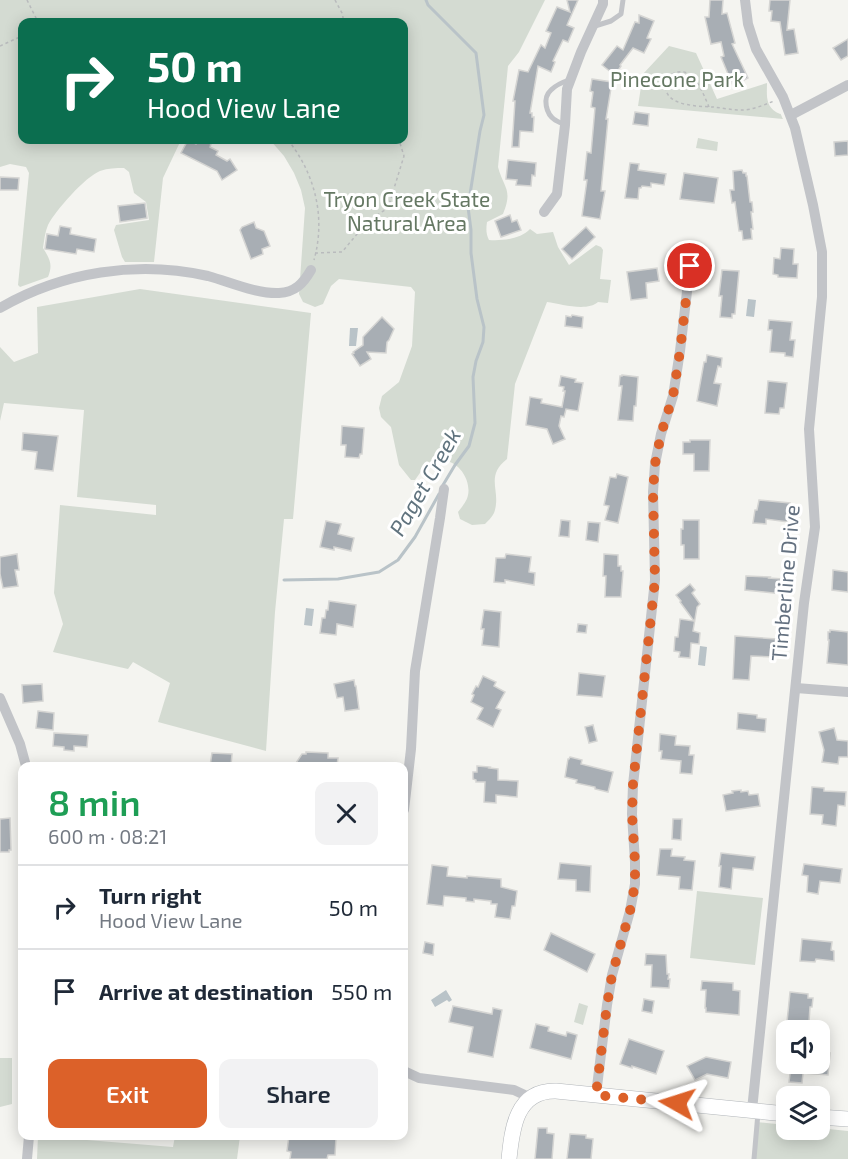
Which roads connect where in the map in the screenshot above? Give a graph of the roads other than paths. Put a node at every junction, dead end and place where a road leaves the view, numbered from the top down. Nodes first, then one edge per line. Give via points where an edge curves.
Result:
1 (603, 0) edge
2 (623, 0) edge
3 (745, 0) edge
4 (593, 27) junction
5 (570, 79) junction
6 (848, 85) edge
7 (791, 115) junction
8 (565, 125) junction
9 (544, 212) dead end
10 (690, 266) dead end
11 (311, 270) road end
12 (0, 308) edge
13 (444, 489) dead end
14 (796, 688) junction
15 (848, 692) edge
16 (0, 698) edge
17 (25, 762) edge
18 (408, 775) edge
19 (408, 1073) edge
20 (596, 1095) junction
21 (531, 1098) junction
22 (755, 1111) junction
23 (776, 1113) edge
24 (830, 1118) edge
25 (848, 1119) edge
26 (29, 1140) edge
27 (27, 1159) edge
28 (509, 1159) edge
29 (754, 1159) edge

1 - 4 street
2 - 4 lane via 621,14
3 - 7 street, Timberline Drive via 756,49
4 - 5 street
5 - 8 street
5 - 8 lane via 550,90 546,104 548,114
6 - 7 street
7 - 14 street, Timberline Drive via 820,234 823,269 809,429 814,527
8 - 9 street via 557,194
10 - 20 street via 673,396 657,451 654,478 655,580 633,784 635,884 612,975
11 - 12 street via 297,288 278,293 179,271 117,270 65,280
13 - 18 street via 415,671
14 - 15 street
14 - 22 street, Timberline Drive
16 - 17 street
19 - 21 street via 419,1078 514,1090
20 - 21 street via 551,1091
20 - 22 street
21 - 28 street via 514,1124
22 - 23 street
22 - 29 lane
24 - 25 street
26 - 27 street

